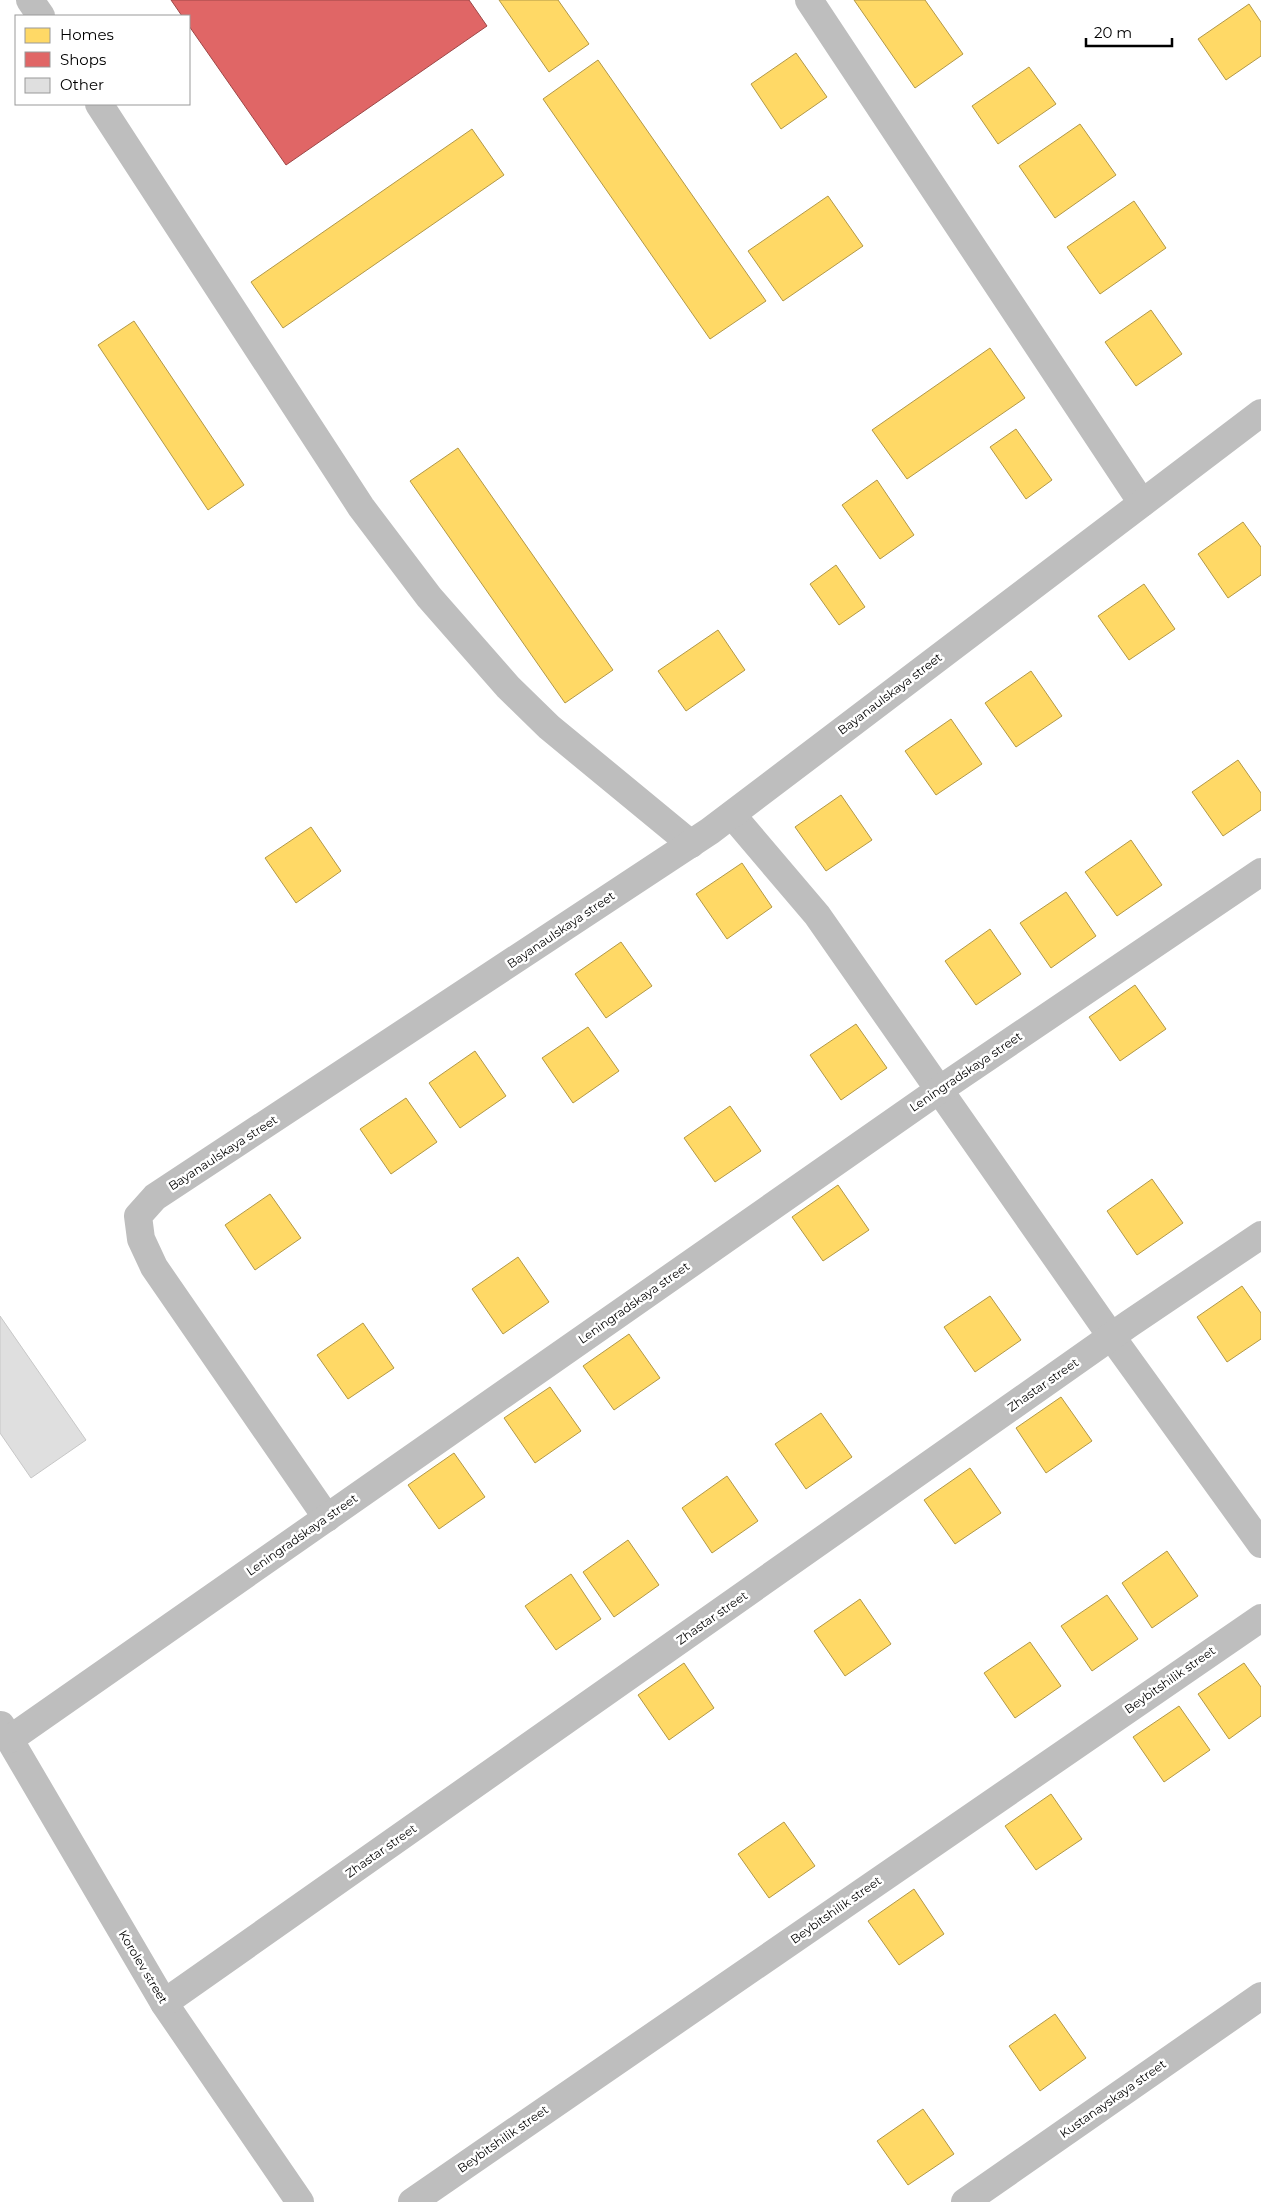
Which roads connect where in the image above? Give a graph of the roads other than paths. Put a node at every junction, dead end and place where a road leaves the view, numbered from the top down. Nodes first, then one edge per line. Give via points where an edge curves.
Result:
1 (30, 0) edge
2 (809, 0) edge
3 (40, 15) edge
4 (99, 105) edge
5 (1261, 413) edge
6 (1142, 503) junction
7 (732, 814) junction
8 (691, 844) junction
9 (1261, 872) edge
10 (939, 1090) junction
11 (1261, 1235) edge
12 (1111, 1336) junction
13 (327, 1518) junction
14 (1261, 1544) edge
15 (1261, 1618) edge
16 (5, 1731) edge
17 (1261, 1996) edge
18 (164, 2004) junction
19 (300, 2202) edge
20 (412, 2202) edge
21 (965, 2202) edge

1 - 3 street
2 - 6 street
4 - 8 street via 361,507 428,597 508,687 549,727
5 - 6 street, Bayanaulskaya street
6 - 7 street, Bayanaulskaya street
7 - 8 street, Bayanaulskaya street
7 - 10 street via 817,915
8 - 13 street, Bayanaulskaya street via 155,1197 138,1216 141,1238 154,1267
9 - 10 street, Leningradskaya street
10 - 12 street
10 - 13 street, Leningradskaya street
11 - 12 street, Zhastar street
12 - 14 street
12 - 18 street, Zhastar street
13 - 16 street, Leningradskaya street
15 - 20 street, Beybitshilik street
16 - 18 street, Korolev street
17 - 21 street, Kustanayskaya street
18 - 19 street, Korolev street

